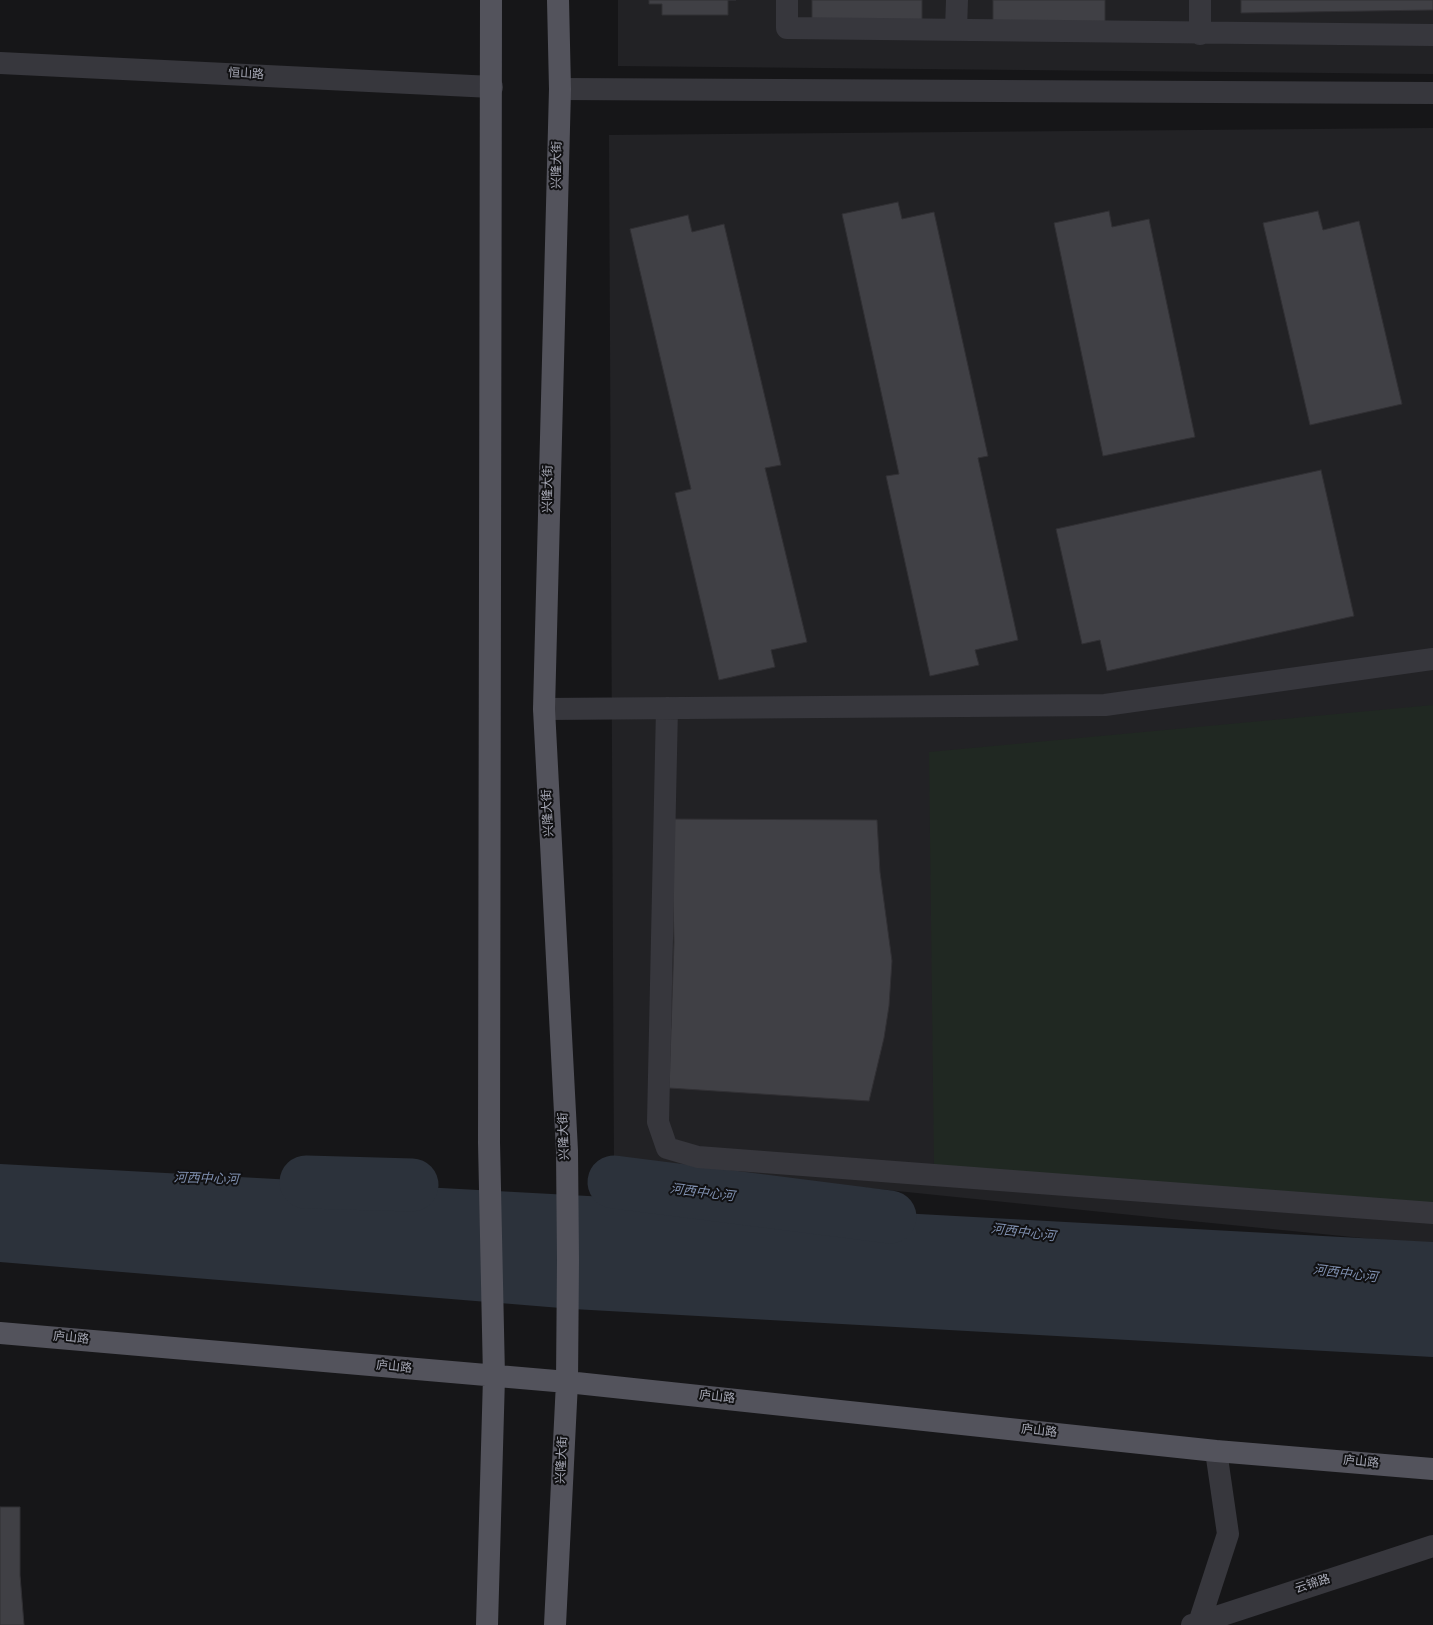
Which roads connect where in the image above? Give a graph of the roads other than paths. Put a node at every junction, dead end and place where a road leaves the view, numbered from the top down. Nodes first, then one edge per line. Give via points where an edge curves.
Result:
1 (491, 0) edge
2 (558, 0) edge
3 (787, 0) edge
4 (957, 0) edge
5 (1200, 0) edge
6 (956, 30) junction
7 (1200, 34) junction
8 (1433, 35) edge
9 (0, 63) edge
10 (492, 87) junction
11 (560, 89) junction
12 (1433, 93) edge
13 (1433, 659) edge
14 (667, 708) junction
15 (544, 709) junction
16 (1433, 1213) edge
17 (0, 1333) edge
18 (494, 1376) junction
19 (567, 1382) junction
20 (1216, 1451) junction
21 (1433, 1469) edge
22 (1433, 1546) edge
23 (1195, 1624) edge
24 (487, 1625) edge
25 (555, 1625) edge

1 - 10 main road
2 - 11 main road, 兴隆大街
3 - 6 street via 787,28
4 - 6 street
5 - 7 street
6 - 7 street
7 - 8 street
9 - 10 street, 恒山路
10 - 18 main road via 489,1142
11 - 12 street
11 - 15 main road, 兴隆大街
13 - 14 street via 1104,705
14 - 15 street
14 - 16 street via 658,1122 667,1148 706,1158
15 - 19 main road, 兴隆大街 via 566,1151
17 - 18 main road, 庐山路
18 - 19 main road, 庐山路
18 - 24 main road
19 - 20 main road, 庐山路
19 - 25 main road, 兴隆大街
20 - 21 main road, 庐山路
20 - 23 street via 1228,1534
22 - 23 street, 云锦路

